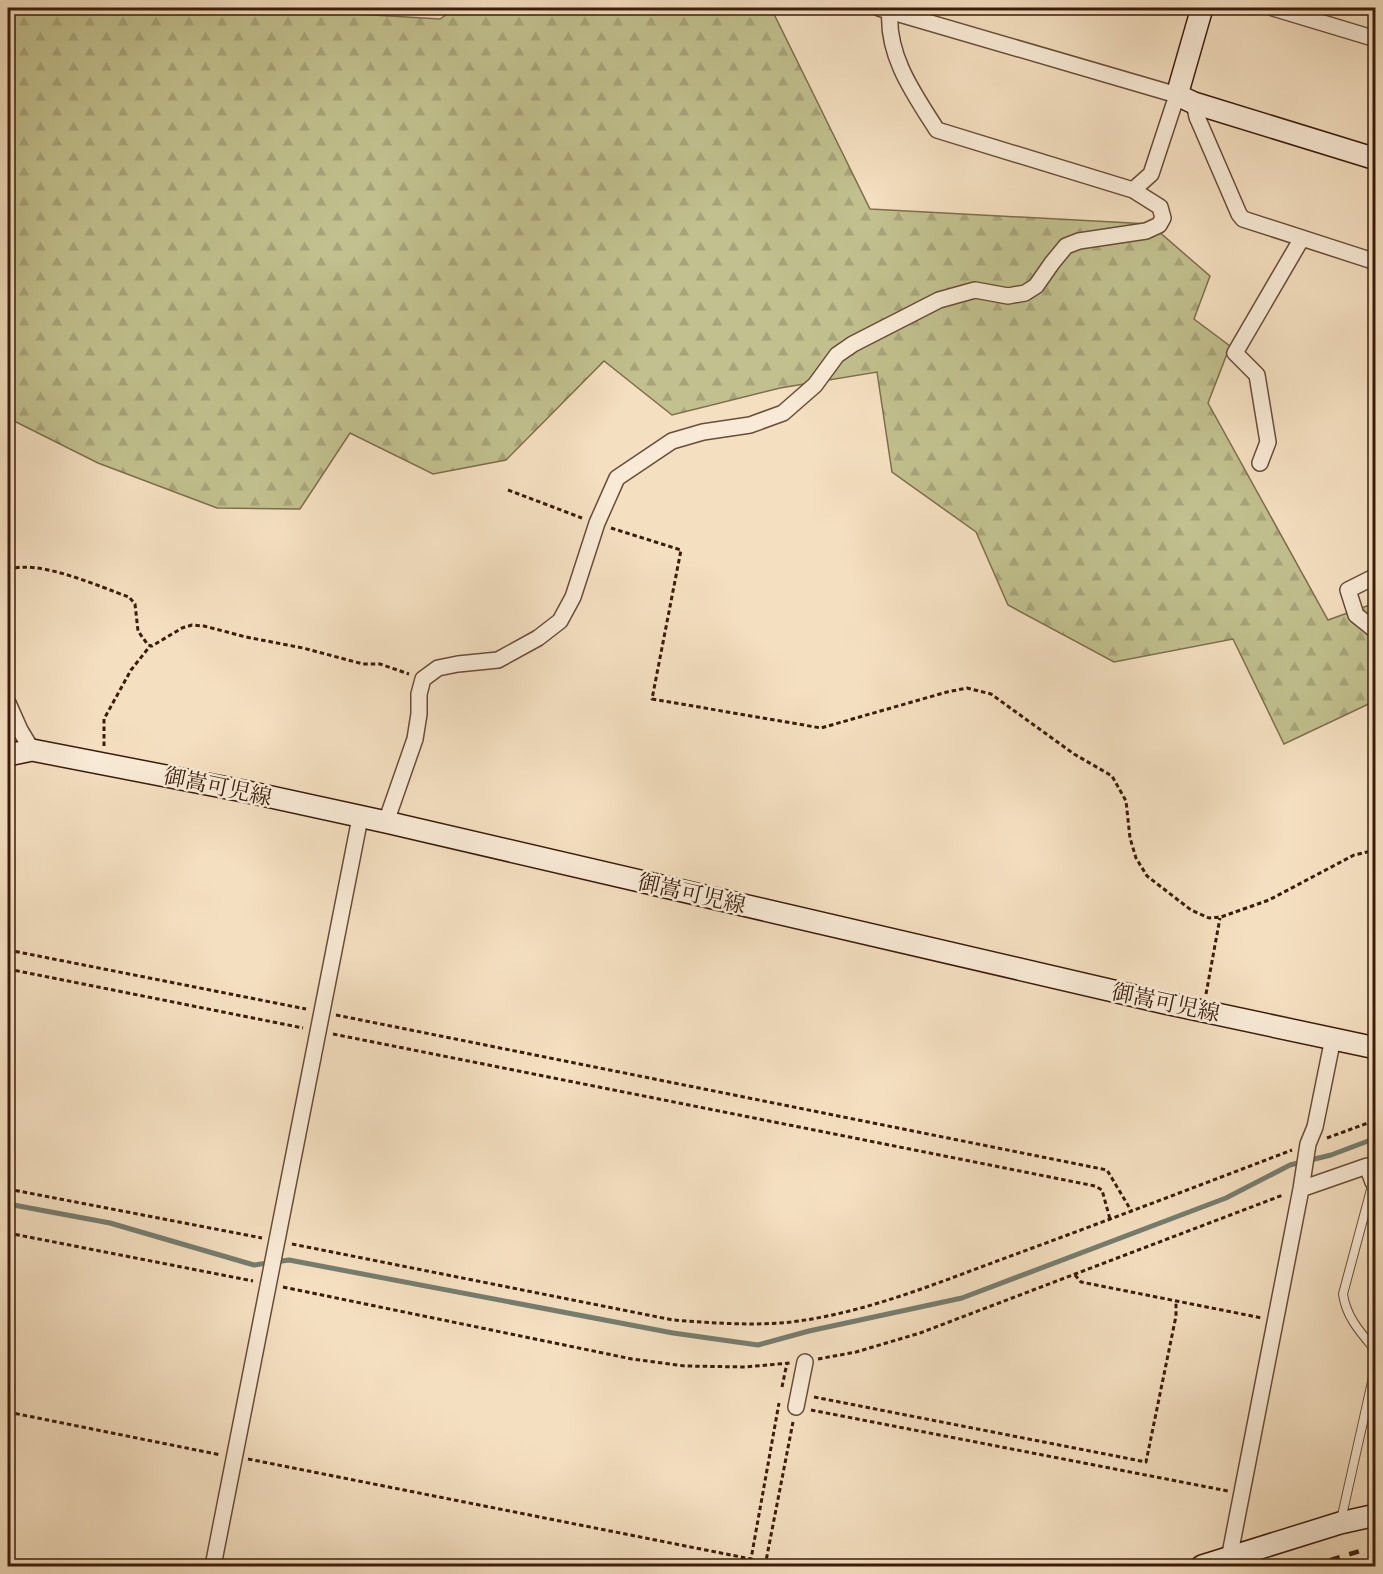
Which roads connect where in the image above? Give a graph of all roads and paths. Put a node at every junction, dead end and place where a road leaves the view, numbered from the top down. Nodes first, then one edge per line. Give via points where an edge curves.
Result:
1 (1202, 8) edge
2 (1274, 8) edge
3 (884, 9) edge
4 (1376, 39) edge
5 (1185, 99) junction
6 (1376, 159) edge
7 (1133, 190) junction
8 (1302, 238) junction
9 (1376, 262) edge
10 (1260, 463) dead end
11 (508, 490) dead end
12 (597, 523) junction
13 (8, 570) edge
14 (1376, 576) edge
15 (1376, 631) edge
16 (150, 646) junction
17 (423, 679) junction
18 (8, 703) edge
19 (32, 750) junction
20 (8, 755) edge
21 (103, 763) junction
22 (360, 818) junction
23 (386, 822) junction
24 (1376, 850) edge
25 (1221, 917) junction
26 (8, 950) edge
27 (8, 969) edge
28 (1203, 1010) junction
29 (321, 1012) junction
30 (317, 1031) junction
31 (1333, 1038) junction
32 (1376, 1048) edge
33 (1376, 1120) edge
34 (1307, 1147) junction
35 (1371, 1164) edge
36 (1374, 1183) edge
37 (8, 1189) edge
38 (1301, 1189) junction
39 (1132, 1212) junction
40 (1110, 1220) junction
41 (8, 1233) edge
42 (277, 1240) junction
43 (1075, 1275) junction
44 (268, 1284) junction
45 (1176, 1301) junction
46 (1276, 1321) junction
47 (1376, 1351) edge
48 (805, 1362) junction
49 (787, 1363) junction
50 (1376, 1364) edge
51 (797, 1400) junction
52 (8, 1412) edge
53 (234, 1456) junction
54 (1242, 1493) junction
55 (1376, 1515) edge
56 (1340, 1522) junction
57 (1228, 1562) edge
58 (213, 1566) edge
59 (765, 1566) edge
60 (1202, 1566) edge

1 - 5 main road
2 - 4 street
3 - 5 street
3 - 7 street via 903,75 937,130
5 - 6 main road
5 - 7 street via 1151,174
5 - 8 street via 1243,219
7 - 12 street via 1160,207 1163,218 1159,225 1066,246 1036,286 1025,293 1008,296 975,290 939,300 853,344 837,355 815,385 783,413 750,425 672,441 617,478
8 - 9 street
8 - 10 street via 1234,353 1257,375 1268,442
11 - 12 path
12 - 17 street via 573,597 552,629 498,660 438,668
12 - 25 path via 681,549 652,699 821,728 967,688 991,694 1112,776 1126,801 1130,838 1147,876 1191,910 1209,918
13 - 16 path via 15,566 50,570 129,597 135,604 138,631
14 - 15 street via 1348,590 1356,615
16 - 17 path via 182,628 204,626 363,664 380,664
16 - 21 path via 131,670 104,719
17 - 23 street via 416,739
18 - 19 street
19 - 20 main road, 御嵩可児線
19 - 21 main road, 御嵩可児線
21 - 22 main road, 御嵩可児線
22 - 23 main road, 御嵩可児線
22 - 29 street
23 - 28 main road, 御嵩可児線
24 - 25 path via 1354,855 1269,900
25 - 28 path
26 - 29 path
27 - 30 path
28 - 31 main road, 御嵩可児線
29 - 30 street
29 - 39 path via 1107,1170
30 - 40 path via 1095,1186 1102,1191
30 - 42 street
31 - 32 main road, 御嵩可児線
31 - 34 street via 1315,1127
33 - 34 path
34 - 38 street
34 - 39 path
35 - 36 street
35 - 38 street
36 - 47 lane via 1343,1294 1352,1321
37 - 42 path
38 - 43 path
38 - 46 street
39 - 40 path
40 - 42 path via 846,1313 790,1322 732,1324 673,1320
41 - 44 path
42 - 44 street
43 - 45 path via 1081,1282
43 - 48 path via 920,1333
44 - 49 path via 633,1359 685,1366
44 - 53 street
45 - 46 path
45 - 51 path via 1146,1462
46 - 54 street
48 - 49 path
48 - 51 street
49 - 53 path via 751,1558
50 - 56 lane
51 - 54 path
51 - 59 path
52 - 53 path
53 - 58 street
54 - 57 street
55 - 56 main road
56 - 57 main road
57 - 60 main road

